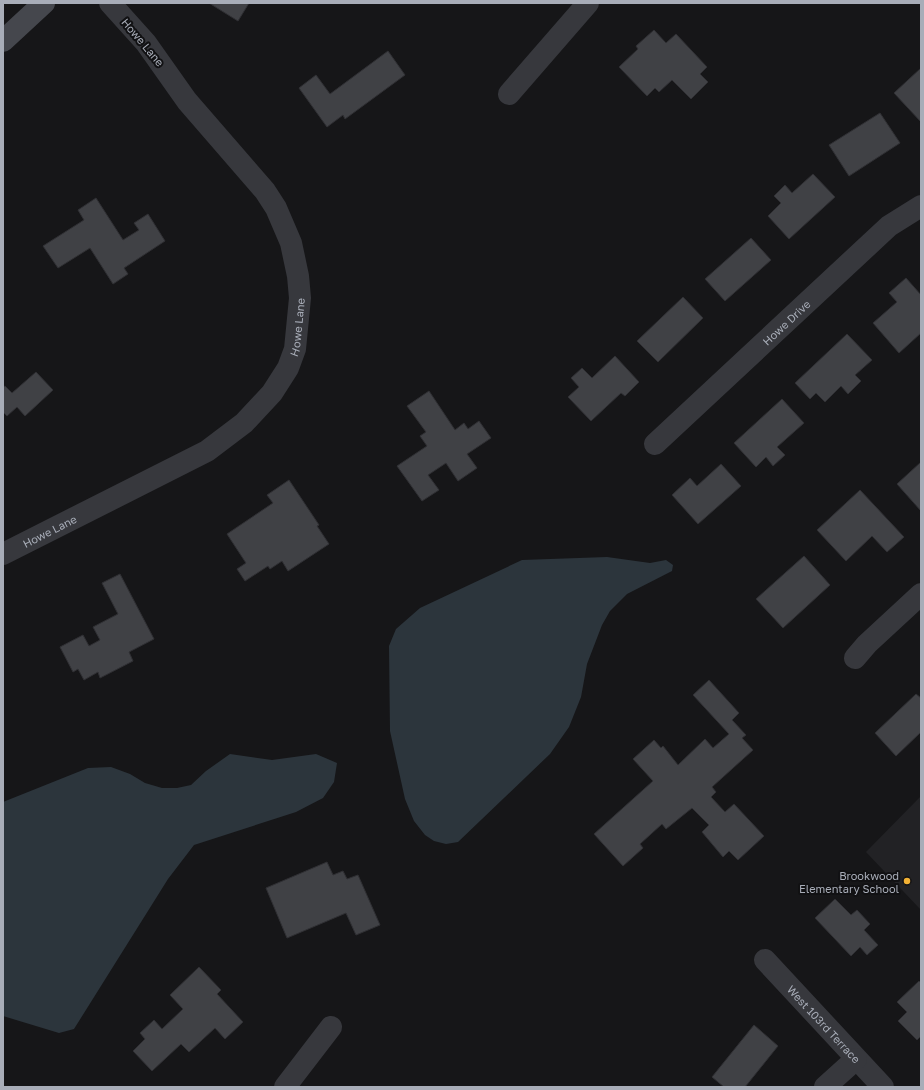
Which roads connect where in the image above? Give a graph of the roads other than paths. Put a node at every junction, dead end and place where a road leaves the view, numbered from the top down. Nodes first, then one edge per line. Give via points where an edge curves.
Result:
1 (44, 3) edge
2 (110, 3) edge
3 (588, 3) edge
4 (3, 41) edge
5 (509, 94) dead end
6 (921, 206) edge
7 (655, 444) dead end
8 (3, 554) edge
9 (921, 594) edge
10 (855, 658) dead end
11 (765, 960) dead end
12 (331, 1027) dead end
13 (856, 1058) junction
14 (285, 1087) edge
15 (825, 1087) edge
16 (883, 1087) edge

1 - 4 main road
2 - 8 street, Howe Lane via 146,43 187,101 265,191 276,208 291,243 298,276 300,298 295,349 288,368 272,393 244,423 207,451
3 - 5 street
6 - 7 street, Howe Drive via 889,226
9 - 10 street
11 - 13 street, West 103rd Terrace
12 - 14 street
13 - 15 street
13 - 16 street, West 103rd Terrace

